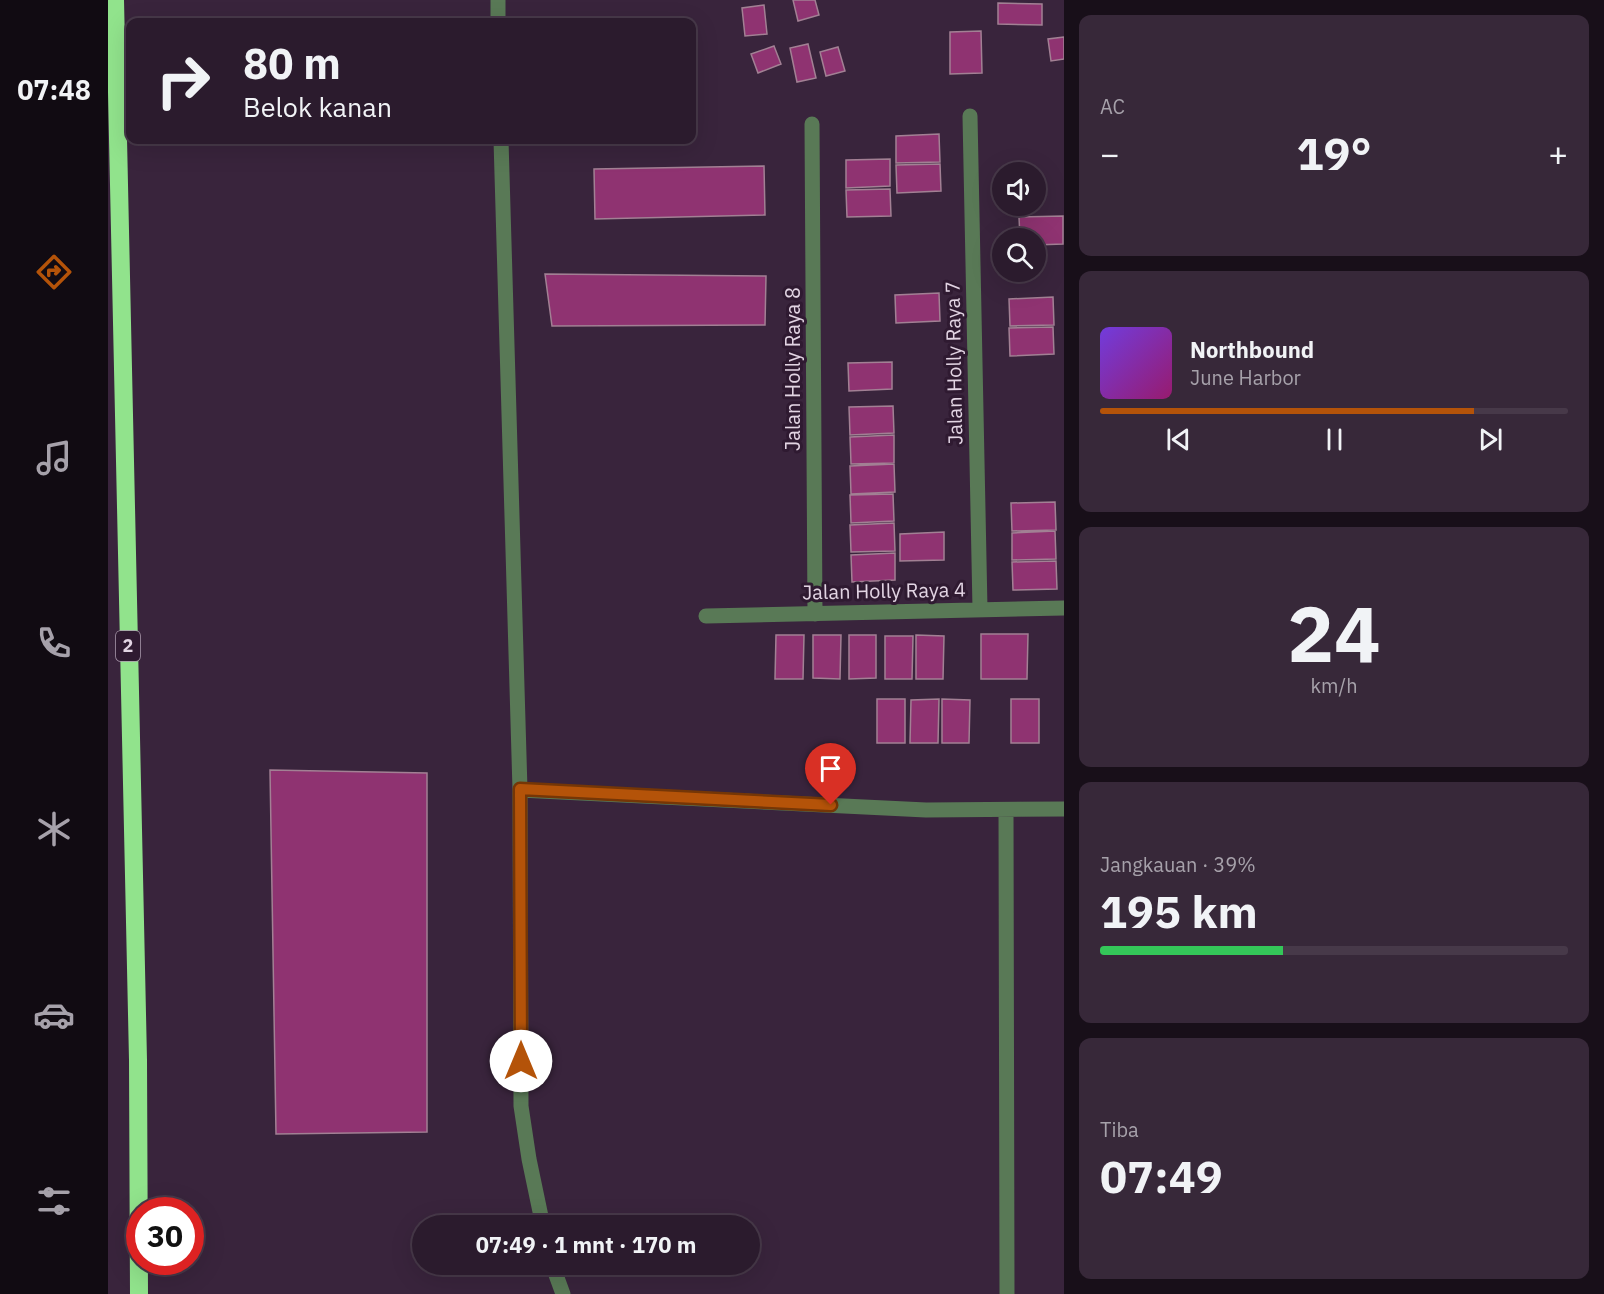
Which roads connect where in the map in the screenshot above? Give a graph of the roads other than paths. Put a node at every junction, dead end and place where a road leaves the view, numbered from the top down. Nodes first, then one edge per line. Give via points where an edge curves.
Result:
1 (115, 0) edge
2 (498, 0) edge
3 (498, 18) edge
4 (970, 116) dead end
5 (812, 124) dead end
6 (501, 144) edge
7 (1064, 608) edge
8 (980, 609) junction
9 (815, 614) junction
10 (706, 616) dead end
11 (520, 789) junction
12 (1064, 809) edge
13 (1006, 810) junction
14 (541, 1215) edge
15 (556, 1275) edge
16 (139, 1293) edge
17 (563, 1294) edge
18 (1007, 1294) edge

1 - 16 highway, 2 via 138,1060
2 - 3 street
4 - 8 street, Jalan Holly Raya 7
5 - 9 street, Jalan Holly Raya 8
6 - 11 street
7 - 8 street, Jalan Holly Raya 4
8 - 9 street, Jalan Holly Raya 4
9 - 10 street, Jalan Holly Raya 4
11 - 13 street via 926,810
11 - 14 street via 521,1106
12 - 13 street
13 - 18 street
15 - 17 street

